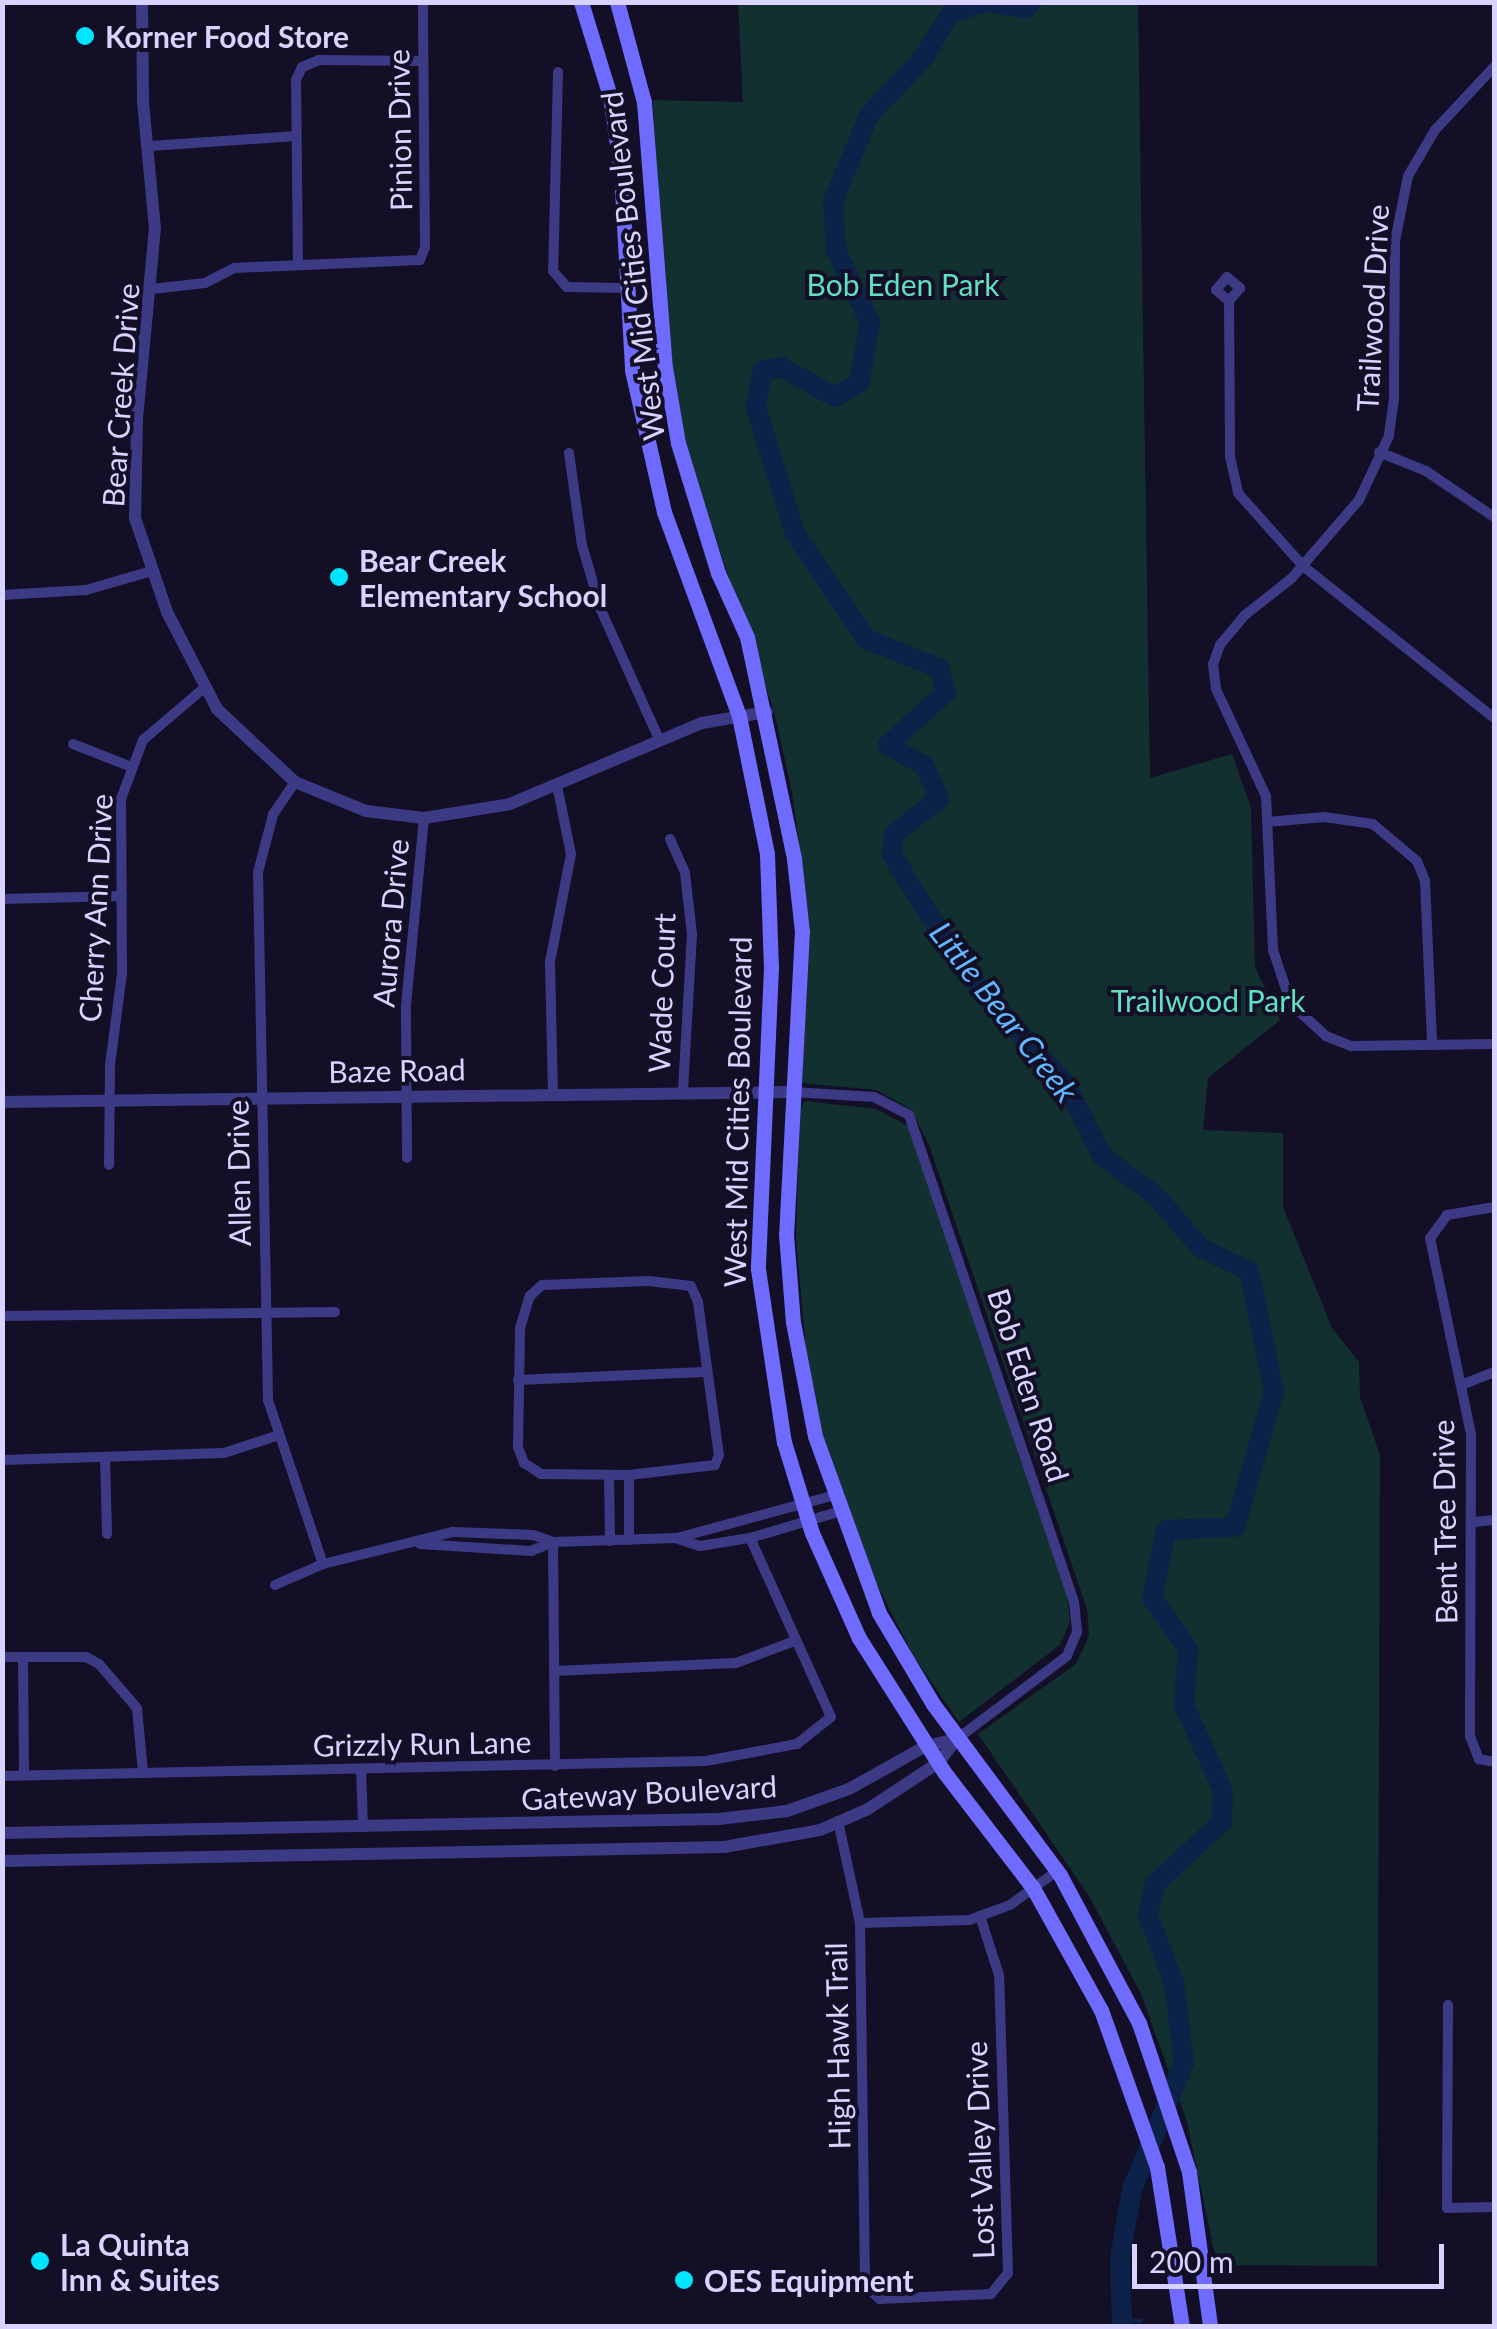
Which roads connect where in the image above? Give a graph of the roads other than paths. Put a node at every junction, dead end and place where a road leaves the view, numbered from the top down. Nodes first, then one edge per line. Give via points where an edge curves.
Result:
1 (142, 2) edge
2 (423, 2) edge
3 (581, 2) edge
4 (617, 2) edge
5 (424, 60) junction
6 (1494, 67) edge
7 (558, 72) dead end
8 (296, 136) junction
9 (150, 146) junction
10 (298, 265) junction
11 (625, 288) junction
12 (152, 290) junction
13 (1229, 301) dead end
14 (1380, 452) junction
15 (569, 453) dead end
16 (1494, 517) edge
17 (1303, 566) junction
18 (152, 571) junction
19 (2, 595) edge
20 (203, 689) junction
21 (766, 712) junction
22 (739, 716) junction
23 (1494, 718) edge
24 (658, 739) junction
25 (73, 744) dead end
26 (128, 766) junction
27 (296, 782) junction
28 (557, 786) junction
29 (424, 818) junction
30 (1268, 822) junction
31 (670, 839) dead end
32 (122, 896) junction
33 (2, 899) edge
34 (1432, 1044) junction
35 (1494, 1044) edge
36 (683, 1092) junction
37 (763, 1092) junction
38 (793, 1092) junction
39 (408, 1093) junction
40 (553, 1095) junction
41 (262, 1098) junction
42 (2, 1102) edge
43 (109, 1102) junction
44 (407, 1158) dead end
45 (109, 1165) dead end
46 (1494, 1207) edge
47 (266, 1310) junction
48 (335, 1312) dead end
49 (2, 1316) edge
50 (704, 1372) junction
51 (1494, 1372) edge
52 (518, 1380) junction
53 (1464, 1384) junction
54 (278, 1435) junction
55 (105, 1458) junction
56 (2, 1460) edge
57 (609, 1475) junction
58 (629, 1475) junction
59 (835, 1504) junction
60 (806, 1513) junction
61 (1494, 1520) edge
62 (1474, 1522) junction
63 (107, 1534) dead end
64 (677, 1538) junction
65 (750, 1538) junction
66 (629, 1540) junction
67 (610, 1541) junction
68 (552, 1542) junction
69 (420, 1544) junction
70 (323, 1564) junction
71 (274, 1585) dead end
72 (792, 1642) junction
73 (24, 1656) junction
74 (2, 1657) edge
75 (555, 1671) junction
76 (957, 1739) junction
77 (926, 1746) junction
78 (938, 1763) junction
79 (1489, 1763) edge
80 (555, 1766) junction
81 (361, 1769) junction
82 (143, 1773) junction
83 (24, 1775) junction
84 (2, 1776) edge
85 (838, 1821) junction
86 (362, 1827) junction
87 (2, 1833) edge
88 (363, 1855) junction
89 (2, 1861) edge
90 (1057, 1872) junction
91 (1033, 1888) junction
92 (980, 1916) junction
93 (860, 1923) junction
94 (1448, 2005) dead end
95 (1494, 2207) edge
96 (1203, 2246) junction
97 (1172, 2249) junction
98 (865, 2272) joint
99 (1182, 2326) edge
100 (1210, 2326) edge

1 - 9 street, Bear Creek Drive via 142,102
2 - 5 street, Pinion Drive
3 - 11 main road, West Mid Cities Boulevard via 610,96 621,172
4 - 21 main road, West Mid Cities Boulevard via 644,102 665,367 678,443
5 - 8 street via 319,60 302,67
5 - 10 street, Pinion Drive via 422,257 406,265
6 - 14 street, Trailwood Drive via 1435,130 1400,200 1394,399
7 - 11 street via 553,270 567,287
8 - 9 street
8 - 10 street
9 - 12 street, Bear Creek Drive
10 - 12 street via 234,268 205,283
11 - 22 main road, West Mid Cities Boulevard via 632,370 664,512
12 - 18 street, Bear Creek Drive via 133,484
13 - 17 street via 1231,478 1251,512
14 - 16 street via 1426,471
14 - 17 street, Trailwood Drive via 1359,500
15 - 24 street via 582,545 600,610
17 - 23 street
17 - 30 street, Trailwood Drive via 1245,614 1213,664 1216,689 1259,773
18 - 19 street via 86,590
18 - 20 street, Bear Creek Drive
20 - 26 street, Cherry Ann Drive via 162,718
20 - 27 street, Bear Creek Drive via 242,737
21 - 22 street, Bear Creek Drive
21 - 38 main road, West Mid Cities Boulevard via 802,931
22 - 24 street, Bear Creek Drive
22 - 37 main road, West Mid Cities Boulevard via 766,854 771,967
24 - 28 street, Bear Creek Drive
25 - 26 street
26 - 32 street, Cherry Ann Drive via 121,798
27 - 29 street, Bear Creek Drive via 366,812
27 - 41 street, Allen Drive via 273,815 258,872
28 - 29 street, Bear Creek Drive via 488,811
28 - 40 street via 571,854 550,962
29 - 39 street, Aurora Drive via 406,1005
30 - 34 street, Trailwood Drive via 1273,950 1291,1004 1326,1036 1351,1046
30 - 34 street via 1324,817 1372,824 1417,861 1426,881
31 - 36 street, Wade Court via 685,873 692,934
32 - 33 street
32 - 43 street, Cherry Ann Drive
34 - 35 street, Trailwood Drive
36 - 37 street, Baze Road
36 - 40 street, Baze Road
37 - 38 street, Baze Road
37 - 60 main road, West Mid Cities Boulevard via 757,1182 762,1326
38 - 59 main road, West Mid Cities Boulevard via 786,1234 792,1322
38 - 76 street, Bob Eden Road via 874,1097 910,1115 1074,1602 1078,1632 1066,1656
39 - 40 street, Baze Road
39 - 41 street, Baze Road
39 - 44 street, Aurora Drive
41 - 43 street, Baze Road
41 - 47 street, Allen Drive
42 - 43 street, Baze Road
43 - 45 street, Cherry Ann Drive
46 - 53 street, Bent Tree Drive via 1447,1215 1430,1238 1441,1313
47 - 48 street
47 - 49 street
47 - 54 street, Allen Drive via 268,1400
50 - 52 street
50 - 52 street via 691,1286 649,1281 534,1289 520,1328
50 - 58 street via 719,1455 715,1465
51 - 53 street
52 - 57 street via 524,1464 541,1474
53 - 62 street, Bent Tree Drive
54 - 55 street via 224,1453
54 - 70 street, Allen Drive
55 - 56 street
55 - 63 street
57 - 58 street
57 - 67 street
58 - 66 street
59 - 60 street
59 - 76 main road, West Mid Cities Boulevard via 879,1613
60 - 64 street
60 - 65 street
60 - 77 main road, West Mid Cities Boulevard via 845,1612
61 - 62 street
62 - 79 street, Bent Tree Drive via 1470,1736
64 - 65 street via 700,1546
64 - 66 street
65 - 72 street
66 - 67 street
67 - 68 street
68 - 69 street via 531,1551
68 - 69 street via 533,1534 437,1535
68 - 75 street
69 - 70 street
70 - 71 street
72 - 75 street via 736,1663
72 - 80 street, Grizzly Run Lane via 831,1717 798,1744 735,1759
73 - 74 street
73 - 82 street via 86,1657 99,1664 136,1708
73 - 83 street
75 - 80 street
76 - 77 street, Gateway Boulevard
76 - 78 street, Gateway Boulevard
76 - 90 main road, West Mid Cities Boulevard
77 - 78 main road, West Mid Cities Boulevard
77 - 86 street, Gateway Boulevard via 849,1789 787,1812 719,1820
78 - 85 street, Gateway Boulevard
78 - 91 main road, West Mid Cities Boulevard
80 - 81 street, Grizzly Run Lane
81 - 82 street, Grizzly Run Lane
81 - 86 street
82 - 83 street, Grizzly Run Lane
83 - 84 street, Grizzly Run Lane
85 - 88 street, Gateway Boulevard via 724,1848
85 - 93 street, High Hawk Trail
86 - 87 street, Gateway Boulevard
86 - 88 street
88 - 89 street, Gateway Boulevard
90 - 91 street
90 - 96 main road, West Mid Cities Boulevard via 1116,1972 1174,2118
91 - 92 street
91 - 97 main road, West Mid Cities Boulevard via 1101,2010 1157,2167
92 - 93 street
92 - 98 street, Lost Valley Drive via 999,1975 1008,2272 991,2294 880,2299 865,2286
93 - 98 street, High Hawk Trail
94 - 95 street via 1447,2208
96 - 97 main road
96 - 100 main road, West Mid Cities Boulevard
97 - 99 main road, West Mid Cities Boulevard

